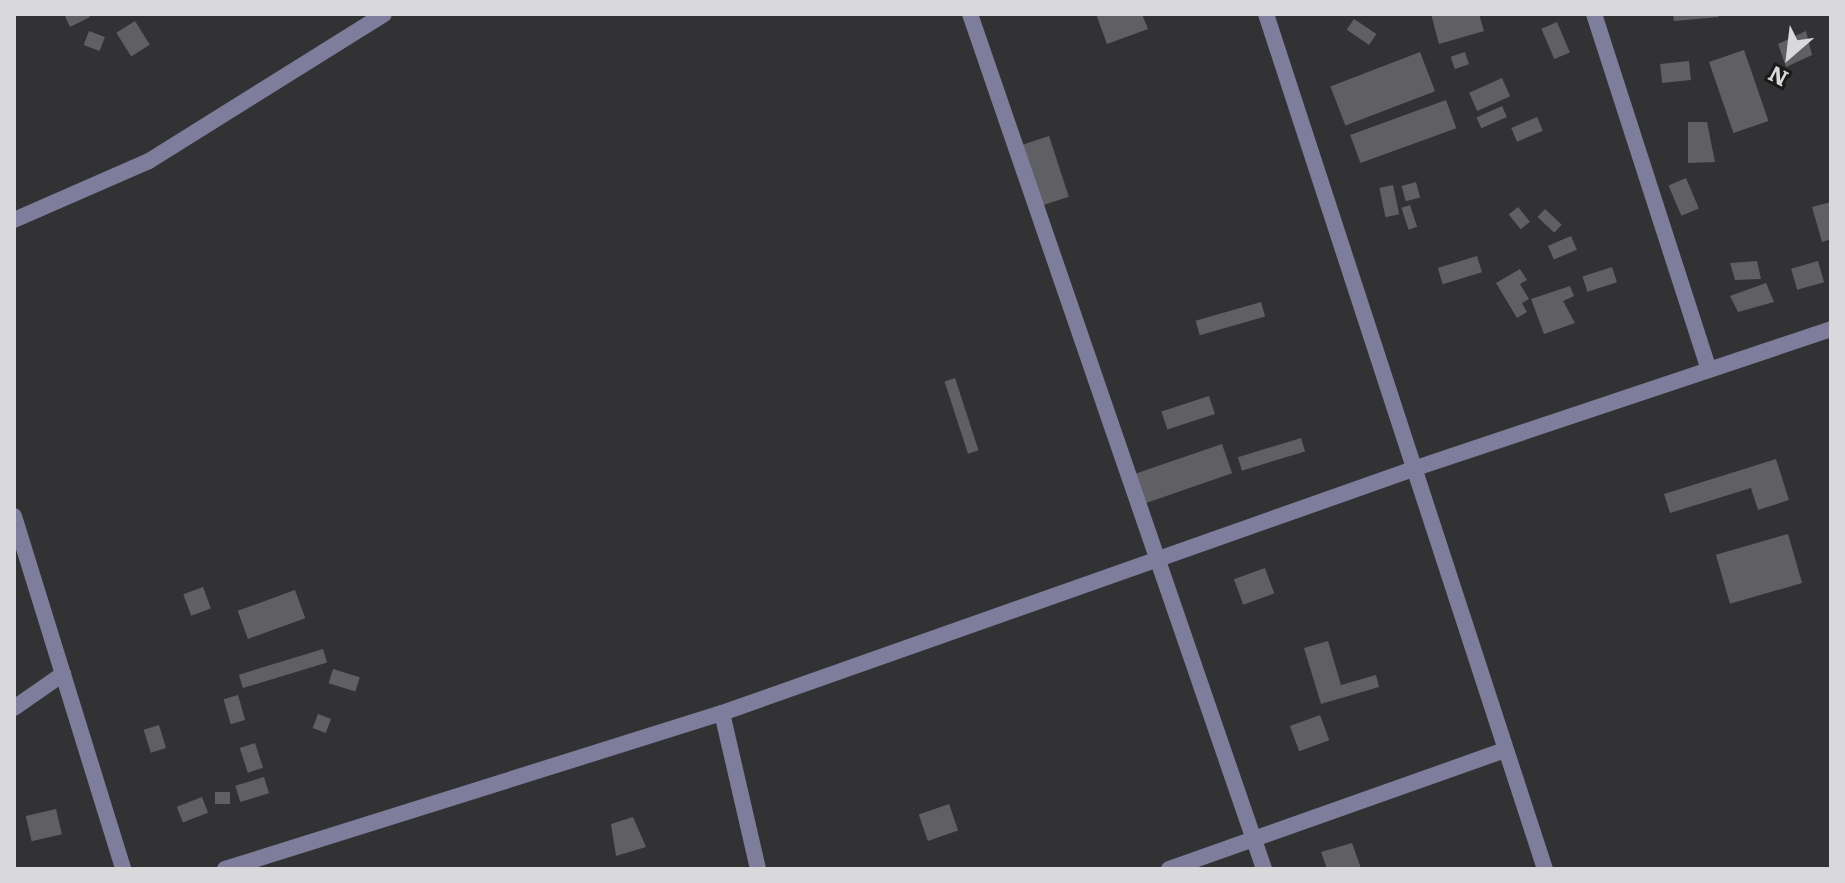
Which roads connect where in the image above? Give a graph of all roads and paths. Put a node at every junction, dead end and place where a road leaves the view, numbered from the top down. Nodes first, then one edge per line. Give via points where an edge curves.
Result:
1 (384, 14) edge
2 (970, 14) edge
3 (1266, 14) edge
4 (1594, 14) edge
5 (14, 220) edge
6 (1831, 329) edge
7 (1709, 370) junction
8 (1416, 468) junction
9 (14, 516) edge
10 (1155, 559) junction
11 (63, 674) junction
12 (14, 708) edge
13 (722, 713) junction
14 (1505, 750) junction
15 (1251, 840) junction
16 (123, 869) edge
17 (225, 869) edge
18 (758, 869) edge
19 (1169, 869) edge
20 (1264, 869) edge
21 (1545, 869) edge

1 - 5 street via 149,161
2 - 10 street
3 - 8 street
4 - 7 street
6 - 7 street
7 - 8 street
8 - 10 street
8 - 14 street
9 - 11 street
10 - 13 street
10 - 15 street
11 - 12 street
11 - 16 street
13 - 17 street
13 - 18 street
14 - 15 street
14 - 21 street
15 - 19 street
15 - 20 street

